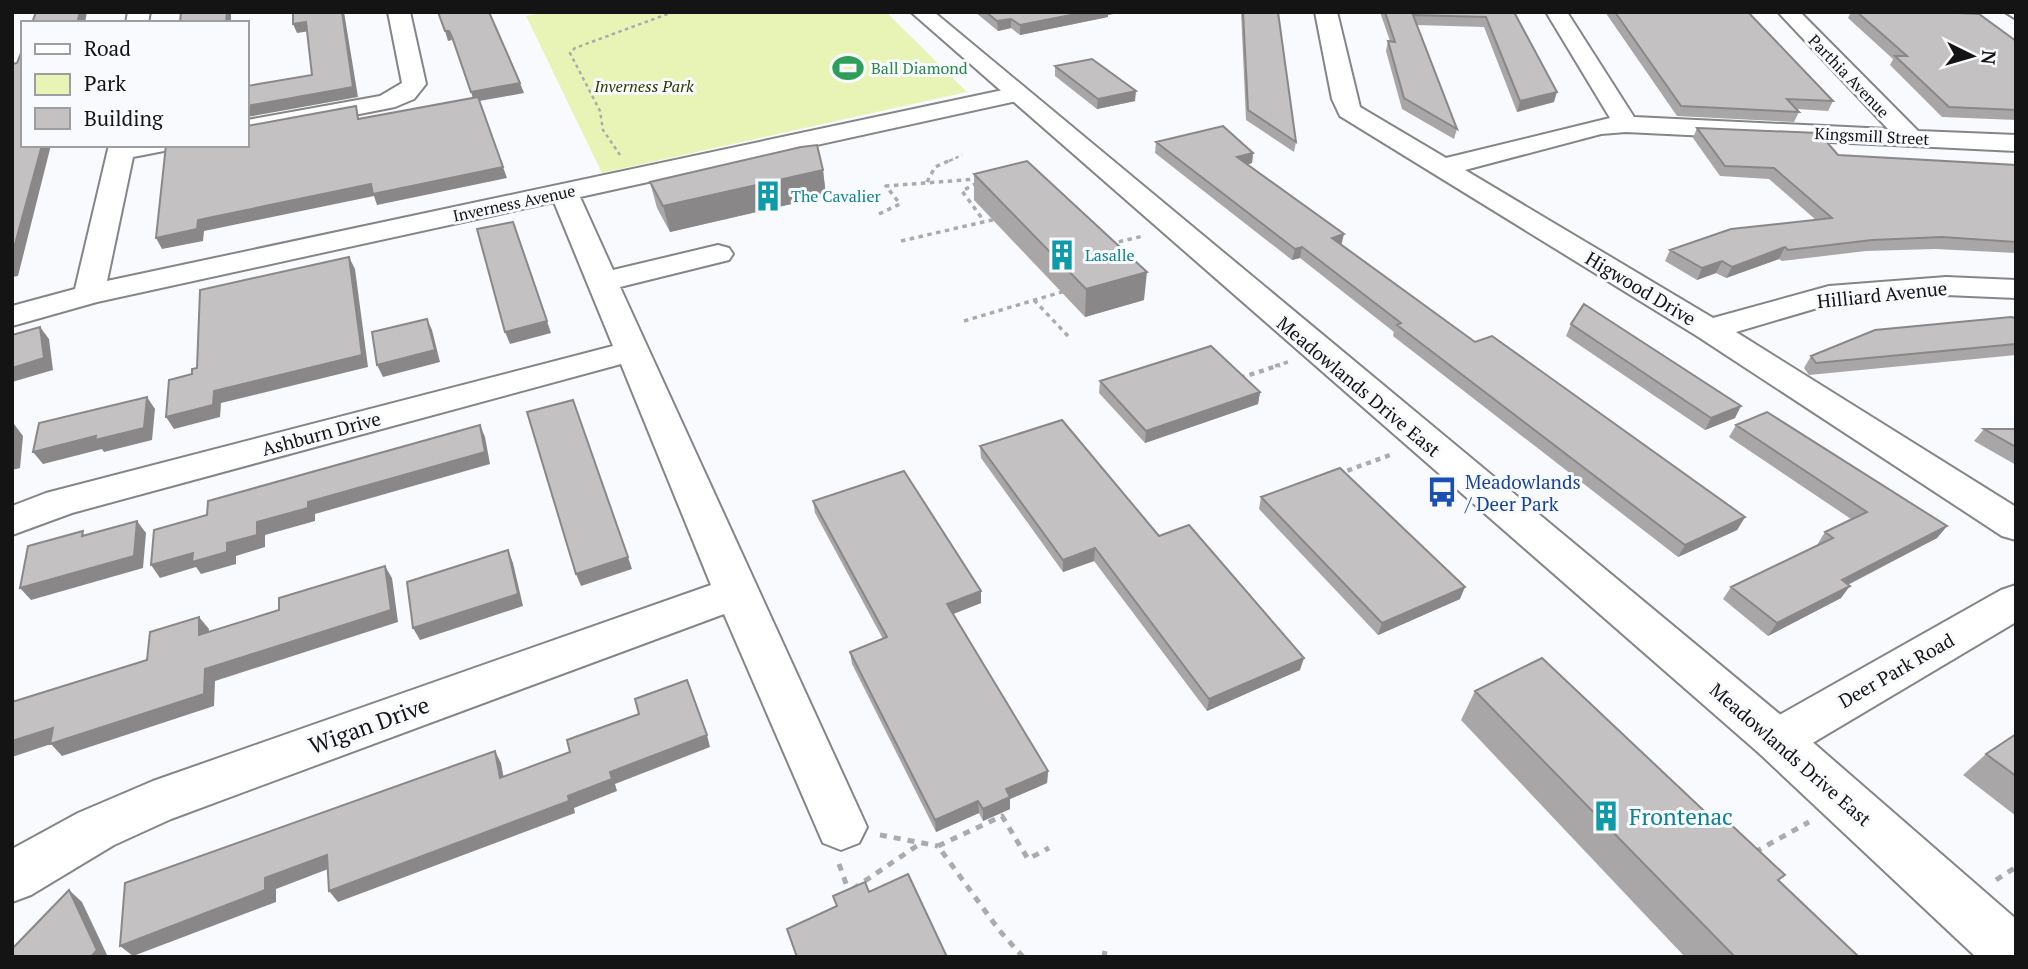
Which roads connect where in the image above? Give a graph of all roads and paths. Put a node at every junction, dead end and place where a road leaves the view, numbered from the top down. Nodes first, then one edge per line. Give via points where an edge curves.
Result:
1 (399, 12) edge
2 (673, 12) edge
3 (923, 12) edge
4 (1326, 12) edge
5 (1556, 12) edge
6 (1788, 12) edge
7 (1017, 94) junction
8 (784, 116) dead end
9 (1626, 124) junction
10 (248, 128) edge
11 (1911, 138) junction
12 (798, 140) junction
13 (2016, 143) edge
14 (122, 148) edge
15 (962, 155) dead end
16 (1441, 168) junction
17 (635, 176) junction
18 (927, 183) junction
19 (564, 192) junction
20 (879, 214) dead end
21 (997, 219) edge
22 (984, 221) junction
23 (1174, 229) junction
24 (901, 241) dead end
25 (1107, 245) edge
26 (718, 254) dead end
27 (603, 282) junction
28 (2016, 289) edge
29 (1066, 291) edge
30 (91, 294) junction
31 (1034, 300) junction
32 (12, 316) edge
33 (964, 321) dead end
34 (1709, 329) junction
35 (1068, 336) dead end
36 (632, 351) junction
37 (1289, 361) dead end
38 (1238, 379) edge
39 (1394, 454) dead end
40 (1336, 475) edge
41 (12, 521) edge
42 (2016, 526) edge
43 (736, 593) junction
44 (2016, 601) edge
45 (1777, 740) junction
46 (1812, 820) dead end
47 (841, 827) joint
48 (922, 843) junction
49 (938, 846) junction
50 (1049, 848) dead end
51 (1742, 859) edge
52 (2016, 867) edge
53 (12, 877) edge
54 (1986, 887) dead end
55 (849, 891) edge
56 (2016, 956) edge
57 (1023, 957) edge

1 - 10 street via 414,84 405,94 386,102
2 - 17 path via 570,53 600,111 603,130
3 - 7 street, Meadowlands Drive East
4 - 16 street, Higwood Drive via 1349,111
5 - 9 street
6 - 11 street, Parthia Avenue
7 - 12 street, Inverness Avenue
7 - 23 street, Meadowlands Drive East
8 - 12 street
9 - 11 street, Kingsmill Street
9 - 16 street, Kingsmill Street via 1600,126
11 - 13 street, Kingsmill Street
12 - 17 street, Inverness Avenue
14 - 30 street
15 - 18 path via 935,167
16 - 34 street, Higwood Drive
17 - 19 street, Inverness Avenue
18 - 20 path via 886,186 900,204
18 - 22 path via 985,178 962,191
19 - 27 street
19 - 30 street, Inverness Avenue
21 - 22 path
22 - 24 path
23 - 25 path
23 - 45 street, Meadowlands Drive East
26 - 27 street
27 - 36 street
28 - 34 street, Hilliard Avenue via 1947,286 1829,295
29 - 31 path
30 - 32 street, Inverness Avenue
31 - 33 path
31 - 35 path
34 - 42 street, Higwood Drive
36 - 41 street, Ashburn Drive via 60,502
36 - 43 street
37 - 38 path
39 - 40 path
43 - 47 street
43 - 53 street, Wigan Drive via 153,803
44 - 45 street, Deer Park Road
45 - 56 street, Meadowlands Drive East
46 - 51 path
47 - 48 path
48 - 49 path
48 - 55 path
49 - 50 path via 1002,816 1028,859
49 - 57 path
52 - 54 path

